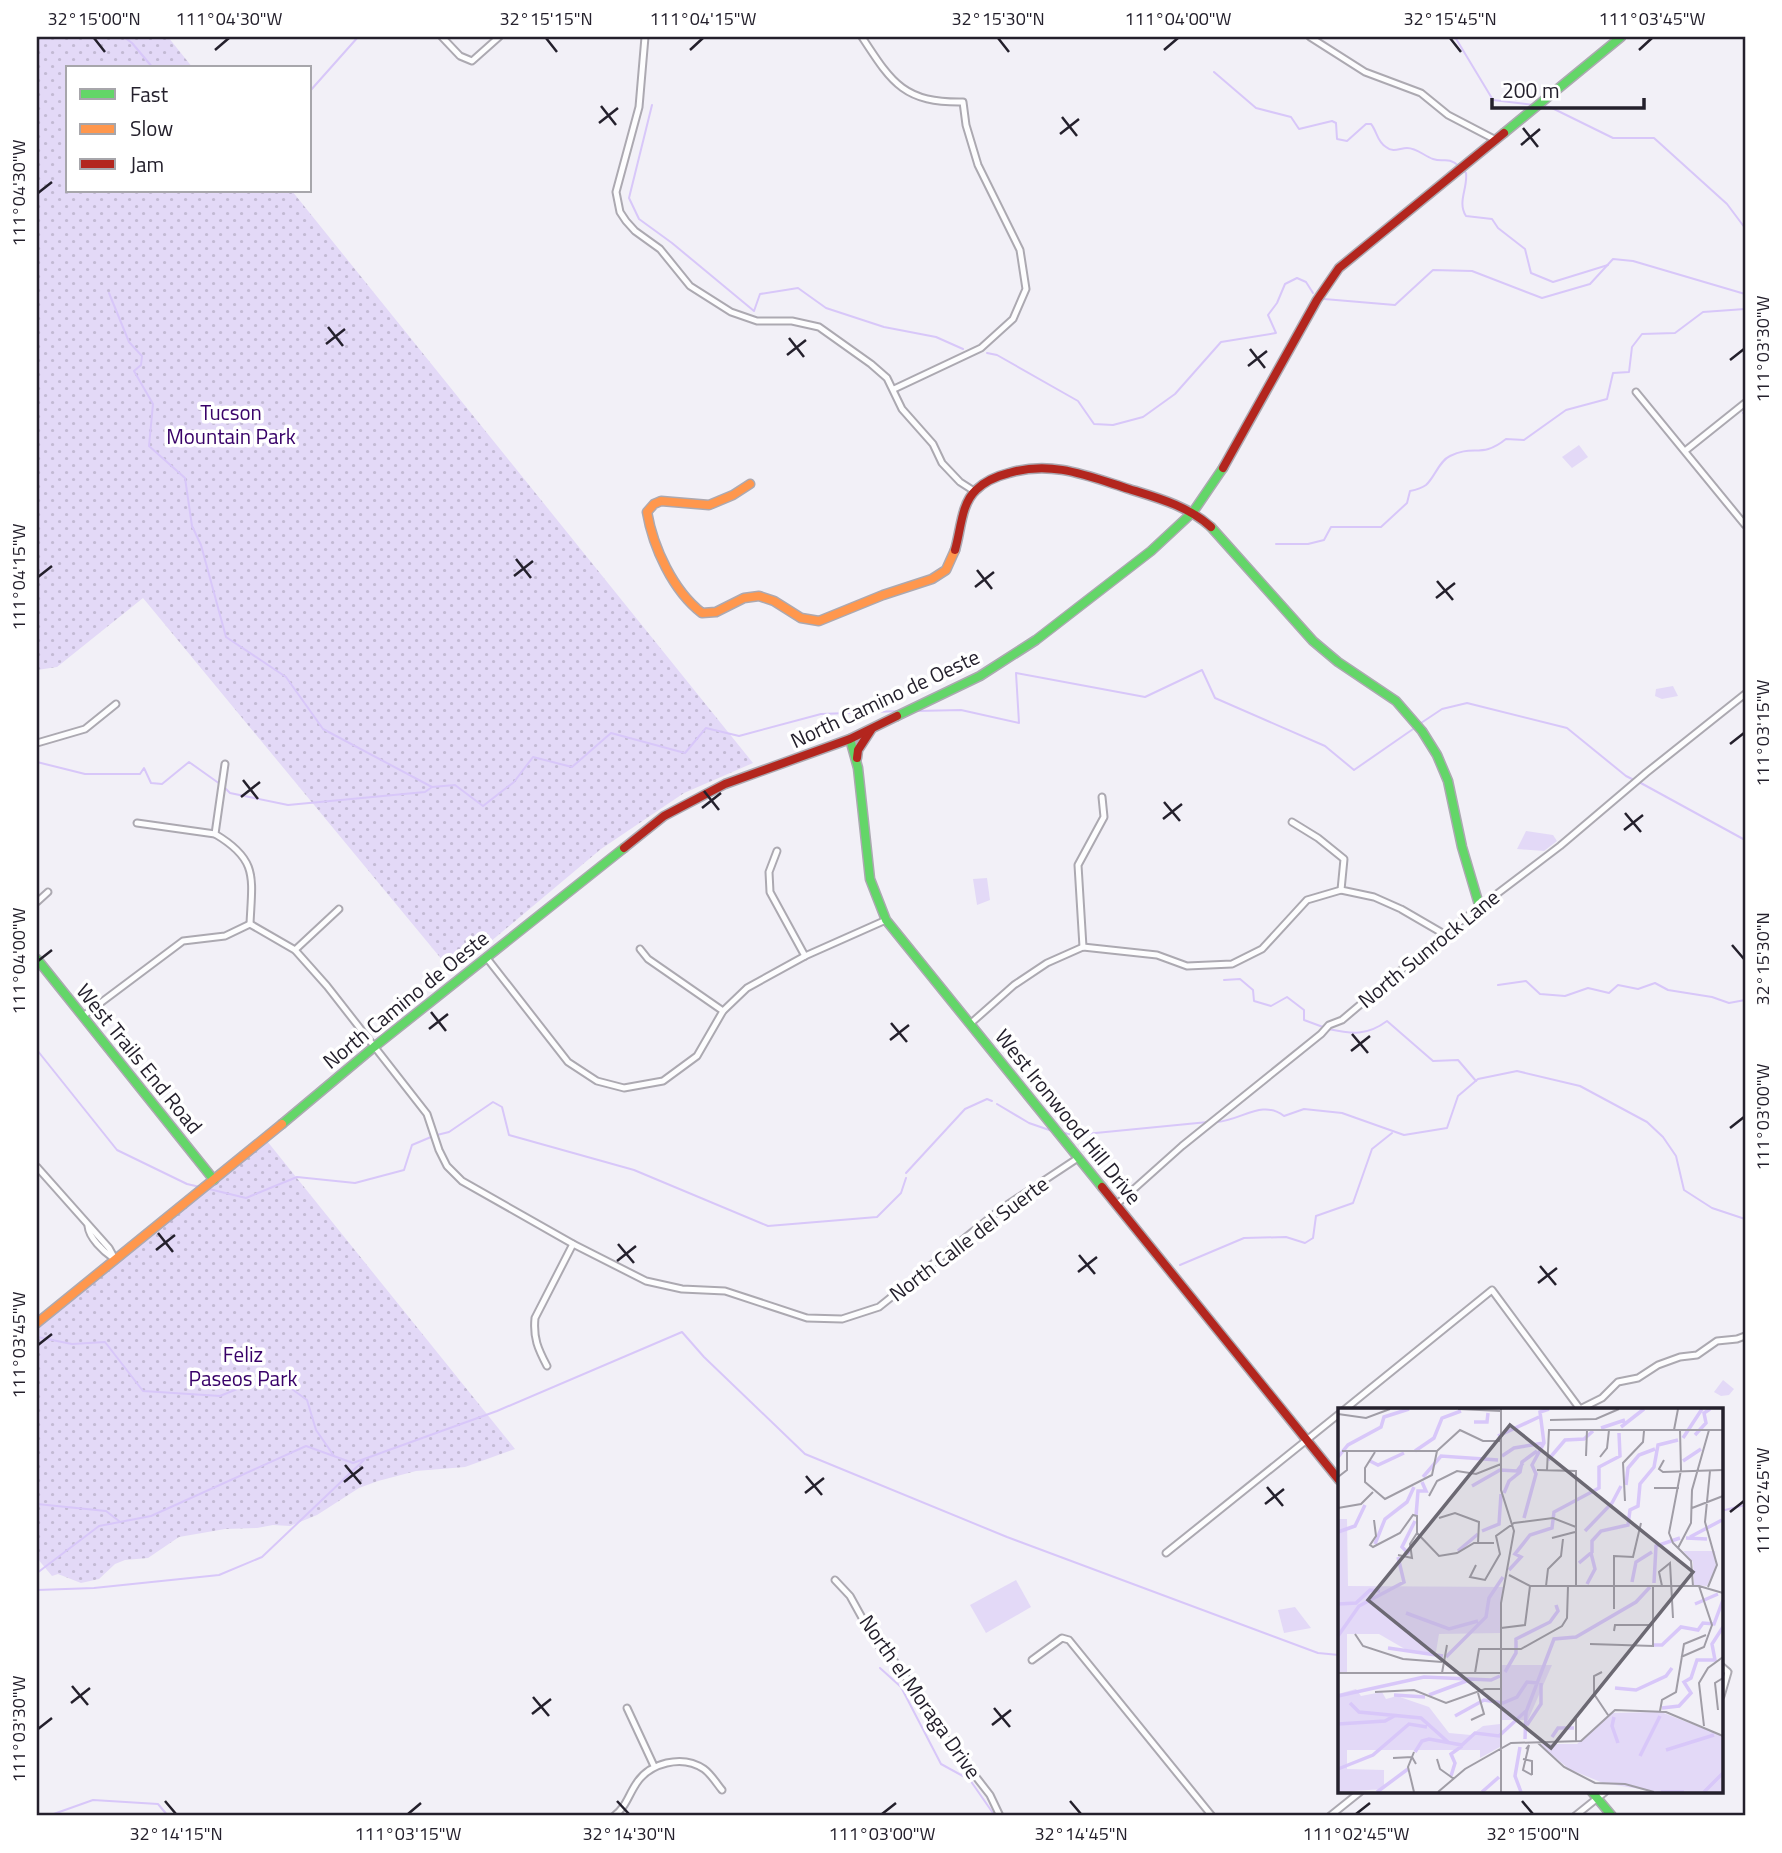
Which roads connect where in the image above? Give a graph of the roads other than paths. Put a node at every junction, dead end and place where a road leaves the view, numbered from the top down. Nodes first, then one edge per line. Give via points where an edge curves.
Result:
1 (442, 37) edge
2 (499, 37) edge
3 (645, 37) edge
4 (862, 37) edge
5 (1310, 37) edge
6 (1621, 37) edge
7 (1494, 139) junction
8 (894, 389) junction
9 (1636, 392) dead end
10 (1745, 403) edge
11 (1685, 451) junction
12 (750, 484) dead end
13 (974, 491) junction
14 (1193, 512) junction
15 (1745, 525) edge
16 (1745, 694) edge
17 (116, 704) dead end
18 (873, 728) junction
19 (850, 739) junction
20 (37, 743) edge
21 (857, 761) junction
22 (225, 764) dead end
23 (1101, 797) dead end
24 (137, 822) dead end
25 (1292, 822) dead end
26 (215, 834) junction
27 (777, 851) dead end
28 (1341, 890) junction
29 (48, 892) dead end
30 (37, 902) edge
31 (1480, 908) junction
32 (339, 909) dead end
33 (886, 920) junction
34 (250, 923) junction
35 (1444, 934) junction
36 (1083, 947) junction
37 (640, 949) dead end
38 (295, 950) junction
39 (805, 956) junction
40 (486, 957) junction
41 (37, 959) edge
42 (723, 1011) junction
43 (83, 1016) junction
44 (970, 1024) junction
45 (374, 1047) junction
46 (1078, 1158) junction
47 (37, 1167) edge
48 (214, 1180) junction
49 (1116, 1205) junction
50 (573, 1244) junction
51 (115, 1259) junction
52 (37, 1323) edge
53 (1745, 1336) edge
54 (547, 1366) dead end
55 (1346, 1408) edge
56 (1579, 1408) edge
57 (1582, 1408) edge
58 (1338, 1416) edge
59 (1308, 1442) junction
60 (1338, 1479) edge
61 (1166, 1553) dead end
62 (835, 1580) dead end
63 (1032, 1660) dead end
64 (1722, 1667) edge
65 (1722, 1693) edge
66 (627, 1708) dead end
67 (653, 1766) junction
68 (722, 1790) dead end
69 (1358, 1794) edge
70 (1595, 1795) edge
71 (614, 1816) edge
72 (1000, 1816) edge
73 (1212, 1816) edge
74 (1330, 1816) edge
75 (1575, 1816) edge
76 (1612, 1816) edge

1 - 2 street via 460,56 472,61
3 - 8 street via 639,107 616,192 626,221 660,249 690,286 719,305 757,321 819,327 872,364
4 - 8 street via 887,76 904,89 939,103 963,102 978,165 1020,250 1026,289 1013,319 981,348
5 - 7 street via 1365,72 1421,93 1448,115
6 - 7 street, North Camino de Oeste
7 - 14 street, North Camino de Oeste via 1332,276 1249,424
8 - 13 street via 902,409 933,444 942,463
9 - 11 street
10 - 11 street
11 - 15 street
12 - 13 street via 709,505 661,501 647,512 664,561 697,611 708,614 757,596 797,618 819,621 932,579 951,563 962,530 962,513
13 - 14 street via 1003,474 1055,466
14 - 18 street, North Camino de Oeste via 1129,569 1004,662
14 - 31 street via 1250,568 1296,625 1328,655 1378,686 1418,724 1450,787
16 - 31 street, North Sunrock Lane
17 - 20 street via 85,729
18 - 19 street, North Camino de Oeste
18 - 21 street via 858,750
19 - 21 street, West Ironwood Hill Drive
19 - 40 street, North Camino de Oeste via 725,783 664,816
21 - 33 street, West Ironwood Hill Drive via 870,879
22 - 26 street
23 - 36 street via 1104,817 1078,865
24 - 26 street
25 - 28 street via 1344,859
26 - 34 street via 234,845 252,875
27 - 39 street via 769,872 770,892
28 - 35 street via 1374,897
28 - 36 street via 1307,900 1262,949 1232,964 1187,966 1157,955
29 - 30 street
31 - 35 street, North Sunrock Lane
32 - 38 street
33 - 39 street
33 - 44 street, West Ironwood Hill Drive
34 - 38 street, North Calle del Suerte
34 - 43 street via 225,936 183,941
35 - 49 street, North Sunrock Lane via 1342,1020 1328,1024
36 - 44 street via 1014,985
37 - 42 street
38 - 45 street, North Calle del Suerte
39 - 42 street via 747,988
40 - 42 street via 568,1062 597,1081 624,1088 663,1081 697,1056
40 - 45 street, North Camino de Oeste
41 - 43 street, West Trails End Road
43 - 48 street, West Trails End Road
44 - 46 street, West Ironwood Hill Drive
45 - 48 street, North Camino de Oeste
45 - 50 street, North Calle del Suerte via 427,1114 447,1166 462,1181
46 - 49 street, West Ironwood Hill Drive
46 - 50 street, North Calle del Suerte via 1001,1209 879,1307 842,1319 807,1318 725,1291 646,1281
47 - 51 street
48 - 51 street, North Camino de Oeste
49 - 59 street, West Ironwood Hill Drive
50 - 54 street via 535,1318 536,1346
51 - 52 street, North Camino de Oeste
53 - 57 street via 1717,1341 1697,1355 1680,1357 1638,1378 1618,1382 1602,1398
55 - 56 street via 1492,1290
58 - 59 street
59 - 60 street, West Ironwood Hill Drive
59 - 61 street
62 - 72 street, North el Moraga Drive via 850,1596 876,1643 892,1658 990,1795
63 - 73 street via 1062,1638 1069,1640
64 - 65 street via 1728,1672
66 - 67 street
67 - 68 street via 684,1761 704,1769
67 - 71 street
69 - 74 street
70 - 75 street
70 - 76 street

